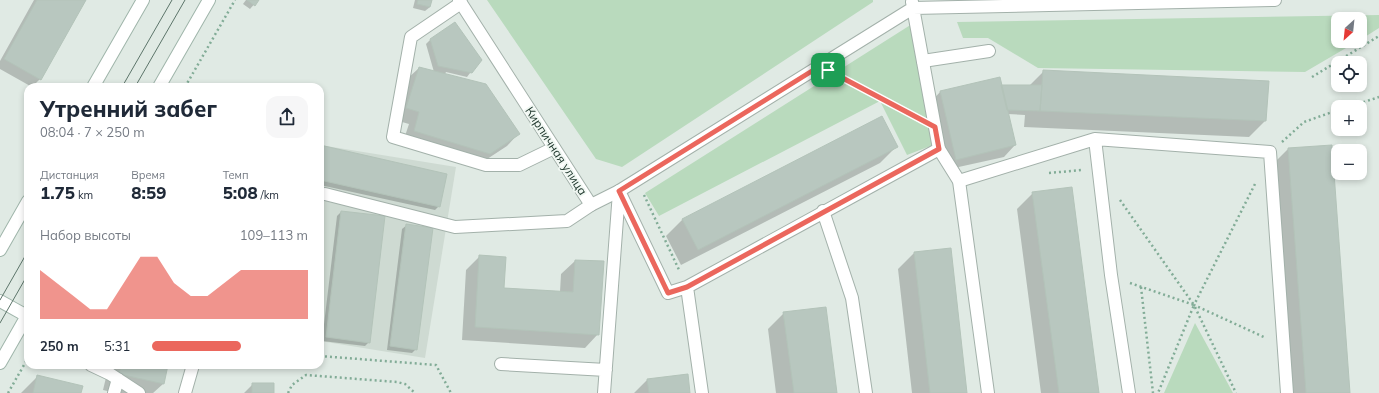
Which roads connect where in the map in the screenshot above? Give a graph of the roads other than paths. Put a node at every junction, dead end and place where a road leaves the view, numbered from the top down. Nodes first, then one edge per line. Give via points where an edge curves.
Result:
1 (143, 0) edge
2 (209, 0) edge
3 (1275, 0) edge
4 (460, 1) edge
5 (913, 4) edge
6 (989, 51) dead end
7 (923, 61) junction
8 (95, 83) edge
9 (161, 83) edge
10 (1095, 140) junction
11 (554, 148) junction
12 (939, 149) junction
13 (958, 181) junction
14 (619, 191) junction
15 (325, 194) dead end
16 (591, 205) junction
17 (24, 208) edge
18 (823, 211) junction
19 (0, 250) edge
20 (687, 287) junction
21 (0, 301) edge
22 (24, 314) edge
23 (24, 323) edge
24 (0, 363) edge
25 (501, 364) dead end
26 (107, 369) edge
27 (192, 369) edge
28 (606, 370) junction
29 (118, 379) junction
30 (114, 393) edge
31 (139, 393) edge
32 (185, 393) edge
33 (604, 393) edge
34 (702, 393) edge
35 (866, 393) edge
36 (988, 393) edge
37 (1129, 393) edge
38 (1287, 393) edge

1 - 8 street
2 - 9 street
3 - 5 street
4 - 11 street, Кирпичная улица
4 - 11 street via 411,37 393,136 486,165 520,165
5 - 7 street
5 - 14 street, Кирпичная улица via 820,66
6 - 7 street
7 - 12 street
10 - 13 street
10 - 37 street via 1111,275
10 - 38 street via 1270,152
11 - 16 street, Кирпичная улица
12 - 13 street
12 - 18 street
13 - 36 street
14 - 16 street, Кирпичная улица
14 - 20 street via 668,293
14 - 28 street
15 - 16 street via 455,228 567,221
17 - 19 street
18 - 20 street
18 - 35 street via 852,298
20 - 34 street
21 - 22 street
23 - 24 street
25 - 28 street
26 - 29 street
27 - 32 street
28 - 33 street
29 - 30 street
29 - 31 street

